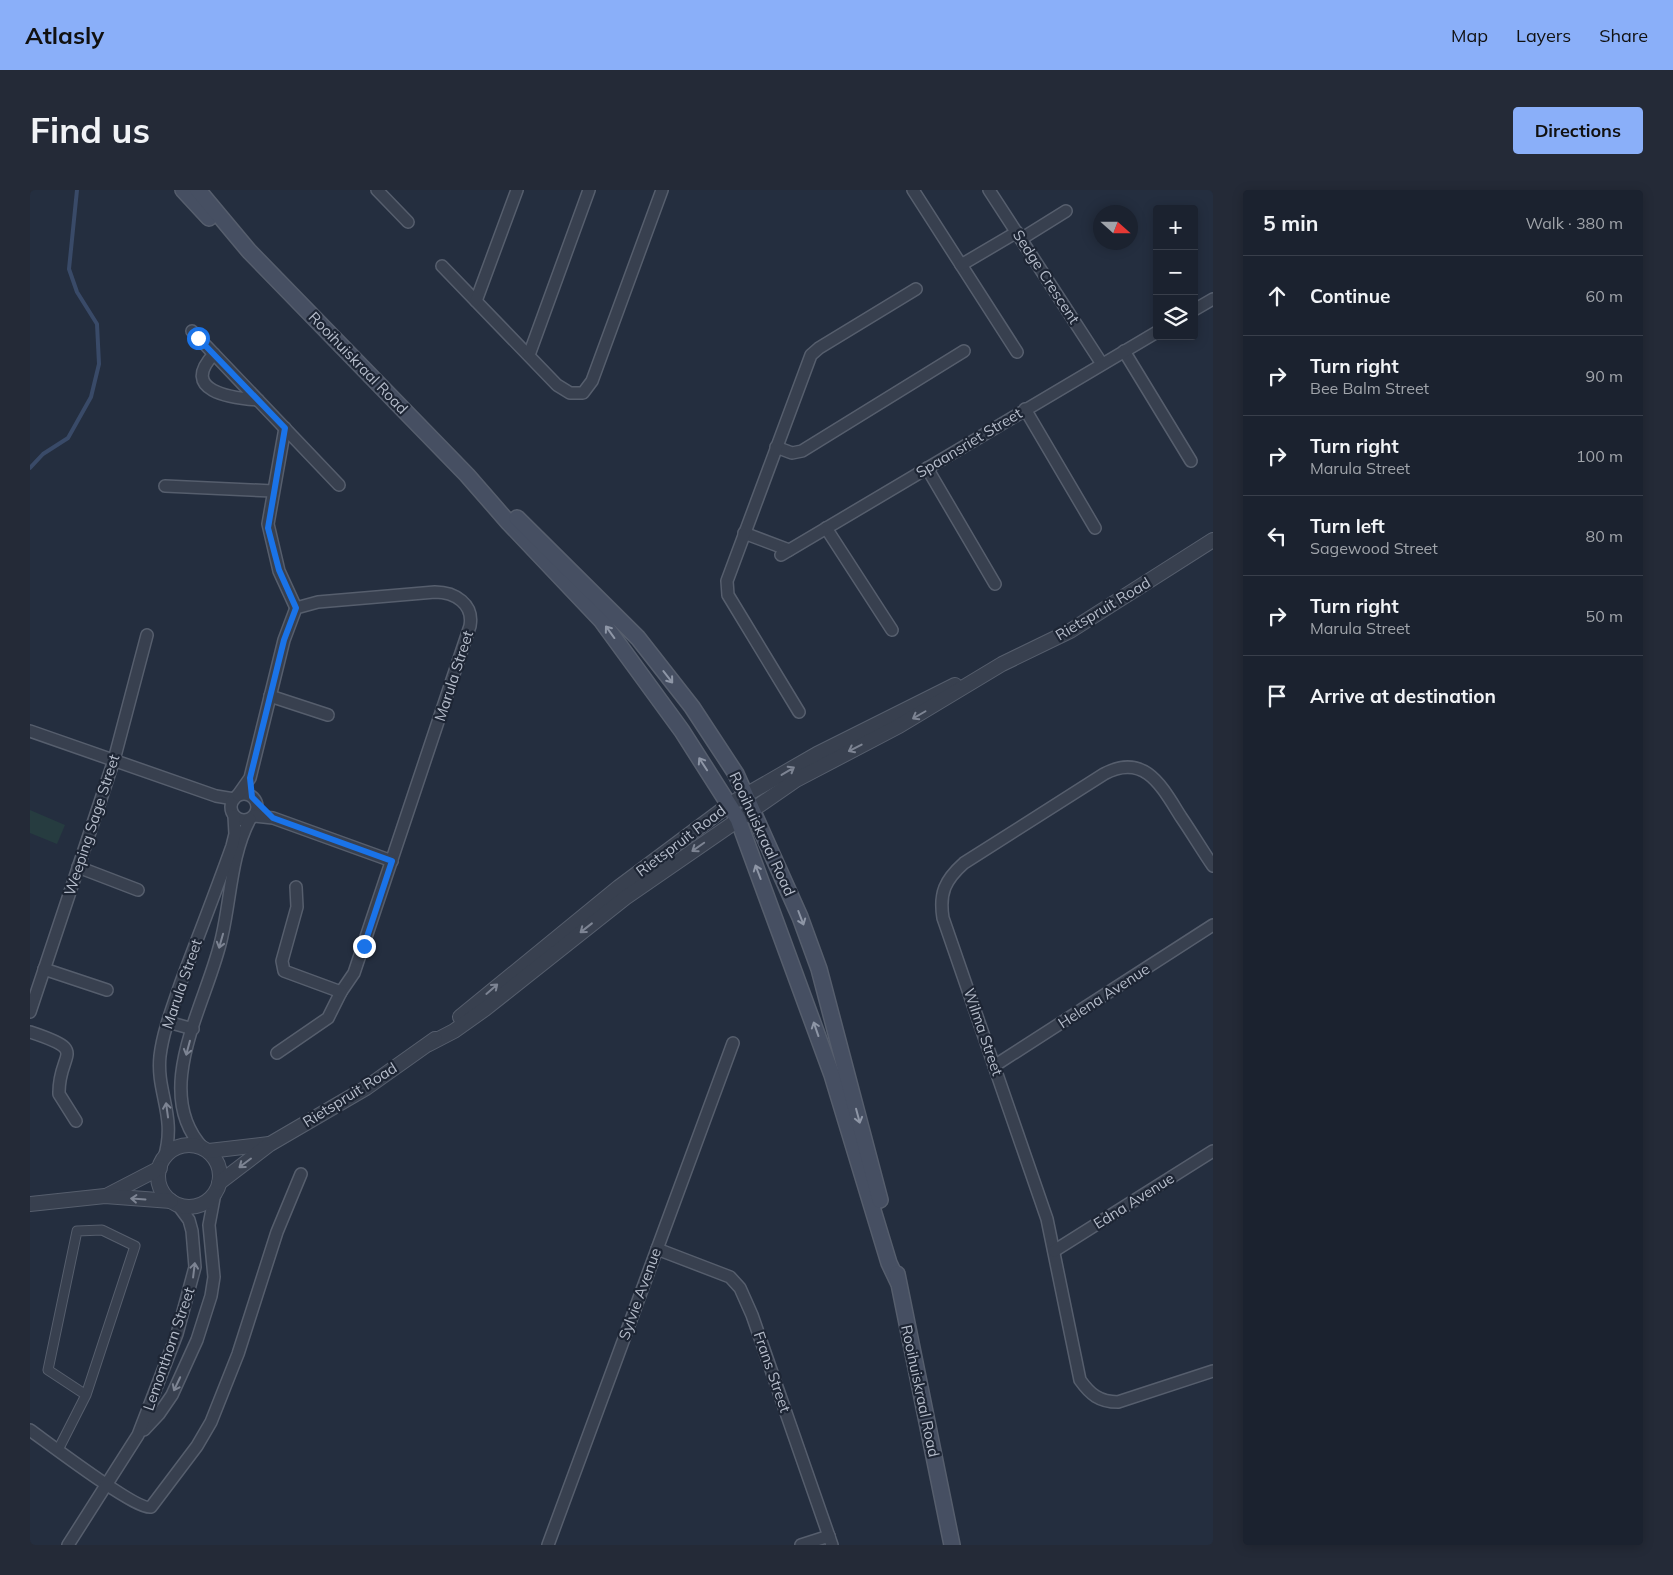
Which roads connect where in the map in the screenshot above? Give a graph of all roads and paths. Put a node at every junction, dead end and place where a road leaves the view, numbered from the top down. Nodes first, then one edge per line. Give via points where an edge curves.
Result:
1 (183, 190) edge
2 (198, 190) edge
3 (517, 190) edge
4 (589, 190) edge
5 (662, 190) edge
6 (913, 190) edge
7 (989, 190) edge
8 (380, 191) edge
9 (1066, 211) dead end
10 (408, 222) dead end
11 (1019, 236) junction
12 (249, 251) junction
13 (961, 265) junction
14 (442, 266) dead end
15 (916, 289) dead end
16 (1213, 299) edge
17 (476, 301) junction
18 (1198, 308) edge
19 (192, 330) dead end
20 (1153, 334) edge
21 (1124, 351) junction
22 (964, 352) dead end
23 (1017, 352) dead end
24 (214, 354) junction
25 (529, 355) junction
26 (1102, 364) junction
27 (258, 400) junction
28 (1025, 409) junction
29 (285, 428) junction
30 (776, 447) junction
31 (1191, 461) dead end
32 (927, 468) junction
33 (467, 475) junction
34 (339, 484) dead end
35 (165, 486) dead end
36 (273, 491) junction
37 (826, 528) junction
38 (1095, 528) dead end
39 (744, 533) junction
40 (1213, 540) edge
41 (995, 584) dead end
42 (296, 608) junction
43 (892, 630) dead end
44 (147, 636) dead end
45 (990, 671) junction
46 (270, 696) junction
47 (799, 712) dead end
48 (328, 715) dead end
49 (30, 731) edge
50 (114, 760) junction
51 (250, 778) junction
52 (746, 795) junction
53 (254, 800) junction
54 (234, 804) junction
55 (730, 804) junction
56 (753, 810) junction
57 (252, 817) junction
58 (273, 818) junction
59 (738, 820) junction
60 (392, 861) junction
61 (1213, 866) edge
62 (78, 867) junction
63 (296, 887) dead end
64 (138, 890) dead end
65 (1213, 925) edge
66 (44, 970) junction
67 (107, 990) dead end
68 (341, 992) junction
69 (30, 1012) edge
70 (168, 1022) junction
71 (193, 1029) junction
72 (30, 1032) edge
73 (733, 1043) dead end
74 (429, 1044) junction
75 (276, 1053) dead end
76 (994, 1066) junction
77 (76, 1121) dead end
78 (270, 1144) junction
79 (206, 1149) junction
80 (1213, 1150) edge
81 (162, 1163) junction
82 (301, 1174) dead end
83 (217, 1188) junction
84 (105, 1196) junction
85 (175, 1203) junction
86 (30, 1204) edge
87 (657, 1249) junction
88 (1054, 1251) junction
89 (898, 1282) junction
90 (183, 1312) junction
91 (204, 1319) junction
92 (1213, 1371) edge
93 (86, 1395) junction
94 (30, 1430) edge
95 (138, 1435) junction
96 (58, 1450) junction
97 (107, 1485) junction
98 (943, 1500) junction
99 (830, 1540) edge
100 (68, 1545) edge
101 (548, 1545) edge
102 (801, 1545) edge
103 (952, 1545) edge
104 (963, 1545) edge

1 - 12 main road, Rooihuiskraal Road
2 - 12 main road, Rooihuiskraal Road
3 - 17 street
4 - 25 street
5 - 25 street via 586,390 577,394 562,389
6 - 13 street
7 - 11 street, Sedge Crescent
8 - 10 street
9 - 11 street
11 - 13 street
11 - 26 street, Sedge Crescent
12 - 33 main road, Rooihuiskraal Road
13 - 23 street
14 - 17 street
15 - 30 street via 814,352 806,364
16 - 18 street
17 - 25 street
19 - 24 street
20 - 21 street, Spaansriet Street
21 - 26 street, Spaansriet Street
21 - 31 street
22 - 30 street via 802,451 792,453
24 - 27 street
24 - 27 street via 203,370 206,386 220,394
26 - 28 street, Spaansriet Street
27 - 29 street
28 - 32 street, Spaansriet Street
28 - 38 street
29 - 34 street
29 - 36 street
30 - 39 street
32 - 37 street, Spaansriet Street
32 - 41 street
33 -> 52 main road, Rooihuiskraal Road via 483,485 638,638 692,707
55 -> 33 main road, Rooihuiskraal Road via 682,731 601,620
35 - 36 street
36 - 42 street via 268,528 279,570
37 - 39 street, Spaansriet Street via 785,553
37 - 43 street
39 - 47 street via 725,588
40 - 45 street, Rietspruit Road via 1070,630
42 - 46 street via 288,625
42 - 60 street, Marula Street via 318,602 444,592 460,599 469,611 470,626
44 - 50 street, Weeping Sage Street
52 -> 45 street, Rietspruit Road via 917,702
45 -> 56 street, Rietspruit Road via 899,726 796,780
46 - 48 street
46 - 51 street
49 - 50 street
50 - 54 street
50 - 62 street, Weeping Sage Street
51 - 53 street
51 - 54 street
52 - 55 street, Rietspruit Road
52 - 56 main road, Rooihuiskraal Road
53 - 54 street via 245,794
53 - 57 street, Marula Street
53 - 58 street
54 - 57 street via 241,820
54 - 70 street, Marula Street via 232,846
55 - 59 main road, Rooihuiskraal Road
74 -> 55 street, Rietspruit Road via 619,887
56 - 59 street, Rietspruit Road
56 -> 89 main road, Rooihuiskraal Road via 800,917 819,970 888,1228
57 - 58 street
57 -> 71 street, Marula Street via 238,847 222,939
58 - 60 street
59 -> 74 street, Rietspruit Road via 625,898 485,1009
89 -> 59 main road, Rooihuiskraal Road via 829,1066
60 - 68 street, Marula Street via 354,973
61 - 76 street, Wilma Street via 1158,782 1136,768 1117,768 1104,774 964,863 950,876 942,890 943,918
62 - 64 street
62 - 66 street, Weeping Sage Street
63 - 68 street via 296,915 282,961 284,971
65 - 76 street, Helena Avenue
66 - 67 street
66 - 69 street, Weeping Sage Street
68 - 75 street, Marula Street via 323,1023
70 - 71 street
81 -> 70 street, Marula Street via 168,1146 169,1124 160,1056
71 -> 79 street, Marula Street via 183,1066 181,1100 187,1127
72 - 77 street via 58,1041 66,1048 59,1094
73 - 87 street, Sylvie Avenue
74 - 78 street, Rietspruit Road via 366,1088
76 - 88 street, Wilma Street via 1042,1202
78 - 79 street, Rietspruit Road
78 -> 83 street, Rietspruit Road
79 - 81 street via 185,1145 173,1149
79 - 83 street via 219,1166
80 - 88 street, Edna Avenue
81 - 84 street
81 - 85 street via 160,1186
82 - 97 street via 211,1422 163,1493 148,1508
83 - 85 street via 198,1205
83 - 91 street, Lemonthorn Street via 209,1233 213,1286
85 -> 84 street
84 - 86 street
90 -> 85 street, Lemonthorn Street via 194,1274 194,1250 189,1220
87 - 99 street, Frans Street via 726,1275 740,1288
87 - 101 street, Sylvie Avenue
88 - 92 street, Wilma Street via 1080,1380 1094,1397 1111,1402 1127,1400
89 - 98 main road, Rooihuiskraal Road
90 - 91 street
90 - 95 street, Lemonthorn Street
91 -> 95 street, Lemonthorn Street via 172,1395
93 - 93 street via 48,1370 77,1231 102,1230 134,1246
93 - 96 street
94 - 96 street
95 - 97 street, Lemonthorn Street
96 - 97 street
97 - 100 street, Lemonthorn Street
98 - 103 main road, Rooihuiskraal Road
98 - 104 main road, Rooihuiskraal Road
99 - 102 street

